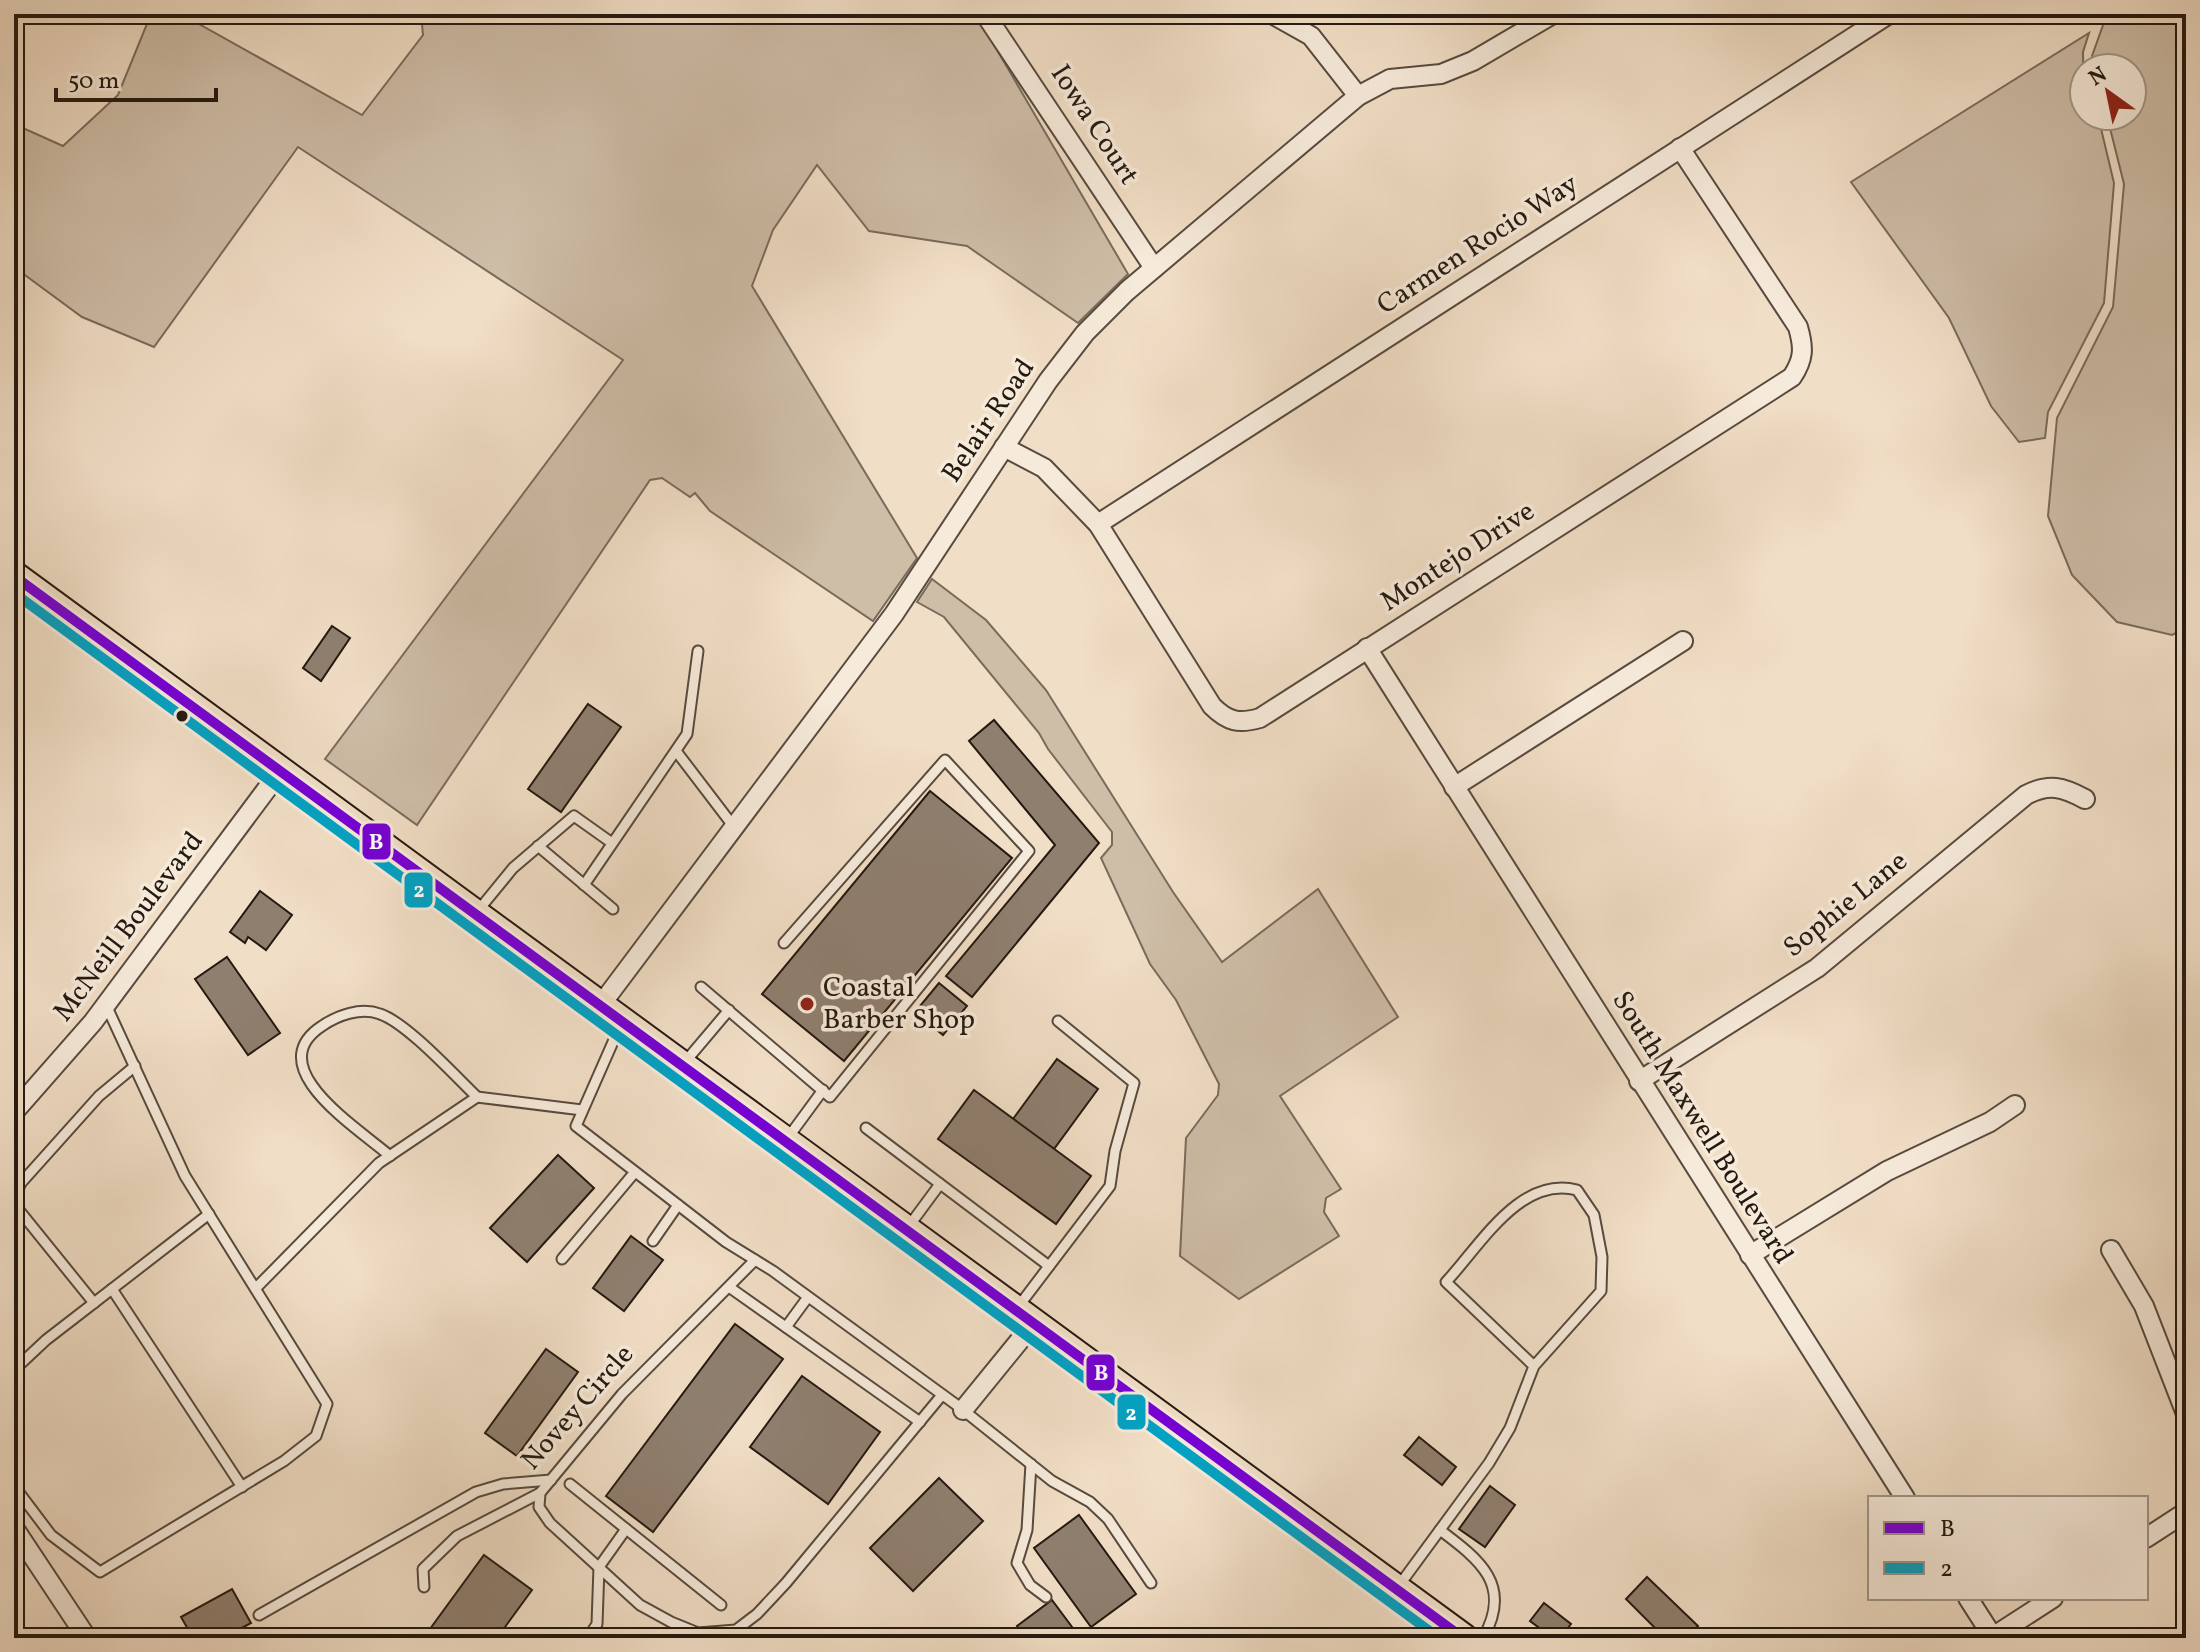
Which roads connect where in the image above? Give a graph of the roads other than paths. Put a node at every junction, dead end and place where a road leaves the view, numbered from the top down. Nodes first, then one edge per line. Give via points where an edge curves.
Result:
1 (985, 14) edge
2 (1272, 14) edge
3 (1553, 14) edge
4 (1889, 14) edge
5 (1358, 96) junction
6 (1680, 148) junction
7 (1154, 268) junction
8 (1004, 447) junction
9 (1098, 524) junction
10 (14, 576) edge
11 (1683, 641) dead end
12 (1367, 648) junction
13 (698, 651) dead end
14 (676, 751) junction
15 (281, 770) junction
16 (1454, 787) junction
17 (2085, 799) dead end
18 (734, 827) junction
19 (612, 843) junction
20 (538, 846) junction
21 (584, 885) junction
22 (613, 909) dead end
23 (475, 914) junction
24 (784, 943) dead end
25 (701, 987) dead end
26 (106, 1005) junction
27 (729, 1010) junction
28 (611, 1014) junction
29 (1058, 1021) dead end
30 (135, 1066) junction
31 (682, 1066) junction
32 (1639, 1081) junction
33 (823, 1090) junction
34 (477, 1097) junction
35 (2015, 1105) dead end
36 (582, 1110) junction
37 (14, 1112) edge
38 (866, 1128) dead end
39 (785, 1142) junction
40 (390, 1156) junction
41 (635, 1172) junction
42 (940, 1184) junction
43 (14, 1197) edge
44 (14, 1204) edge
45 (678, 1205) junction
46 (209, 1214) junction
47 (906, 1230) junction
48 (653, 1241) dead end
49 (2111, 1250) dead end
50 (1750, 1255) junction
51 (562, 1259) dead end
52 (755, 1260) junction
53 (1049, 1266) junction
54 (729, 1287) junction
55 (256, 1288) junction
56 (112, 1289) junction
57 (808, 1297) junction
58 (94, 1303) junction
59 (1024, 1317) junction
60 (786, 1327) junction
61 (1534, 1366) junction
62 (14, 1370) edge
63 (942, 1395) junction
64 (963, 1410) junction
65 (2186, 1414) edge
66 (920, 1422) junction
67 (1031, 1464) junction
68 (551, 1480) junction
69 (570, 1484) dead end
70 (14, 1486) edge
71 (242, 1487) junction
72 (540, 1493) junction
73 (1904, 1496) edge
74 (2186, 1512) edge
75 (14, 1528) edge
76 (626, 1529) junction
77 (1440, 1530) junction
78 (2148, 1537) edge
79 (599, 1567) junction
80 (1151, 1583) dead end
81 (424, 1587) dead end
82 (1396, 1590) junction
83 (1046, 1597) dead end
84 (1969, 1600) edge
85 (2050, 1600) edge
86 (721, 1605) dead end
87 (259, 1615) dead end
88 (717, 1636) edge
89 (1992, 1637) edge
90 (87, 1638) edge
91 (588, 1638) edge
92 (1463, 1638) edge
93 (1483, 1638) edge

1 - 7 street, Iowa Court
2 - 5 street via 1311,36
3 - 5 street, Belair Road via 1473,61 1441,74 1390,79
4 - 6 street, Carmen Rocio Way
5 - 7 street, Belair Road
6 - 9 street, Carmen Rocio Way
6 - 12 street, Montejo Drive via 1798,327 1804,347 1801,363 1792,377
7 - 8 street, Belair Road via 1085,333
8 - 9 street, Montejo Drive via 1044,468
8 - 18 street, Belair Road via 894,614
9 - 12 street, Montejo Drive via 1224,718 1241,723 1260,718
10 - 15 main road
11 - 16 street
12 - 16 street, South Maxwell Boulevard
13 - 14 lane via 687,734
14 - 18 lane
14 - 19 lane
15 - 23 main road
15 - 26 street, McNeill Boulevard
16 - 32 street, South Maxwell Boulevard
17 - 32 street, Sophie Lane via 2063,787 2039,788 2026,795 1817,968
18 - 28 street, Belair Road
19 - 20 lane via 574,816
19 - 21 lane
20 - 21 lane
20 - 23 lane
21 - 22 lane
23 - 28 main road
24 - 33 lane via 945,760 1029,851 830,1097
25 - 27 lane
26 - 30 lane
26 - 37 street, McNeill Boulevard
27 - 31 lane
27 - 33 lane
28 - 31 main road
28 - 36 lane
29 - 53 lane via 1134,1083 1110,1186
30 - 43 lane via 99,1096
30 - 46 lane via 185,1176
31 - 39 main road
32 - 50 street, South Maxwell Boulevard
33 - 39 lane
34 - 36 lane
34 - 40 lane
34 - 40 lane via 379,1013 335,1017 313,1031 300,1057 309,1083
35 - 50 street via 1887,1171
36 - 41 lane via 576,1126
38 - 42 lane
39 - 47 main road
40 - 55 lane
41 - 45 lane
41 - 51 lane
42 - 47 lane
42 - 53 lane
44 - 58 lane
45 - 48 lane
45 - 52 lane
46 - 55 lane
46 - 56 lane
47 - 59 main road
49 - 65 street via 2144,1306
50 - 73 street, South Maxwell Boulevard
52 - 54 lane, Novey Circle
52 - 57 lane
53 - 59 lane
54 - 60 lane
54 - 68 lane, Novey Circle via 622,1394
55 - 71 lane via 327,1404 316,1436
56 - 58 lane
56 - 71 lane
57 - 60 lane
57 - 63 lane
58 - 62 lane
59 - 64 street
59 - 82 main road
60 - 66 lane
61 - 61 lane via 1446,1282 1496,1222 1535,1194 1559,1185 1577,1190 1594,1215 1602,1257 1601,1291
61 - 77 lane via 1510,1428
63 - 64 lane
63 - 66 lane, Novey Circle
64 - 67 lane
66 - 88 lane, Novey Circle via 757,1614
67 - 80 lane via 1099,1511
67 - 83 lane via 1027,1530 1017,1563 1030,1585
68 - 72 lane, Novey Circle
68 - 87 lane via 476,1492
69 - 76 lane
70 - 71 lane via 51,1535 100,1572
72 - 79 lane, Novey Circle via 539,1507 550,1523
72 - 81 lane via 457,1536 423,1569
74 - 78 street
75 - 90 street
76 - 79 lane
76 - 86 lane
77 - 82 lane
77 - 93 lane via 1480,1561 1491,1582 1493,1620
79 - 88 lane, Novey Circle via 640,1605 698,1633
79 - 91 lane via 597,1624
82 - 92 main road
84 - 89 street
85 - 89 street

